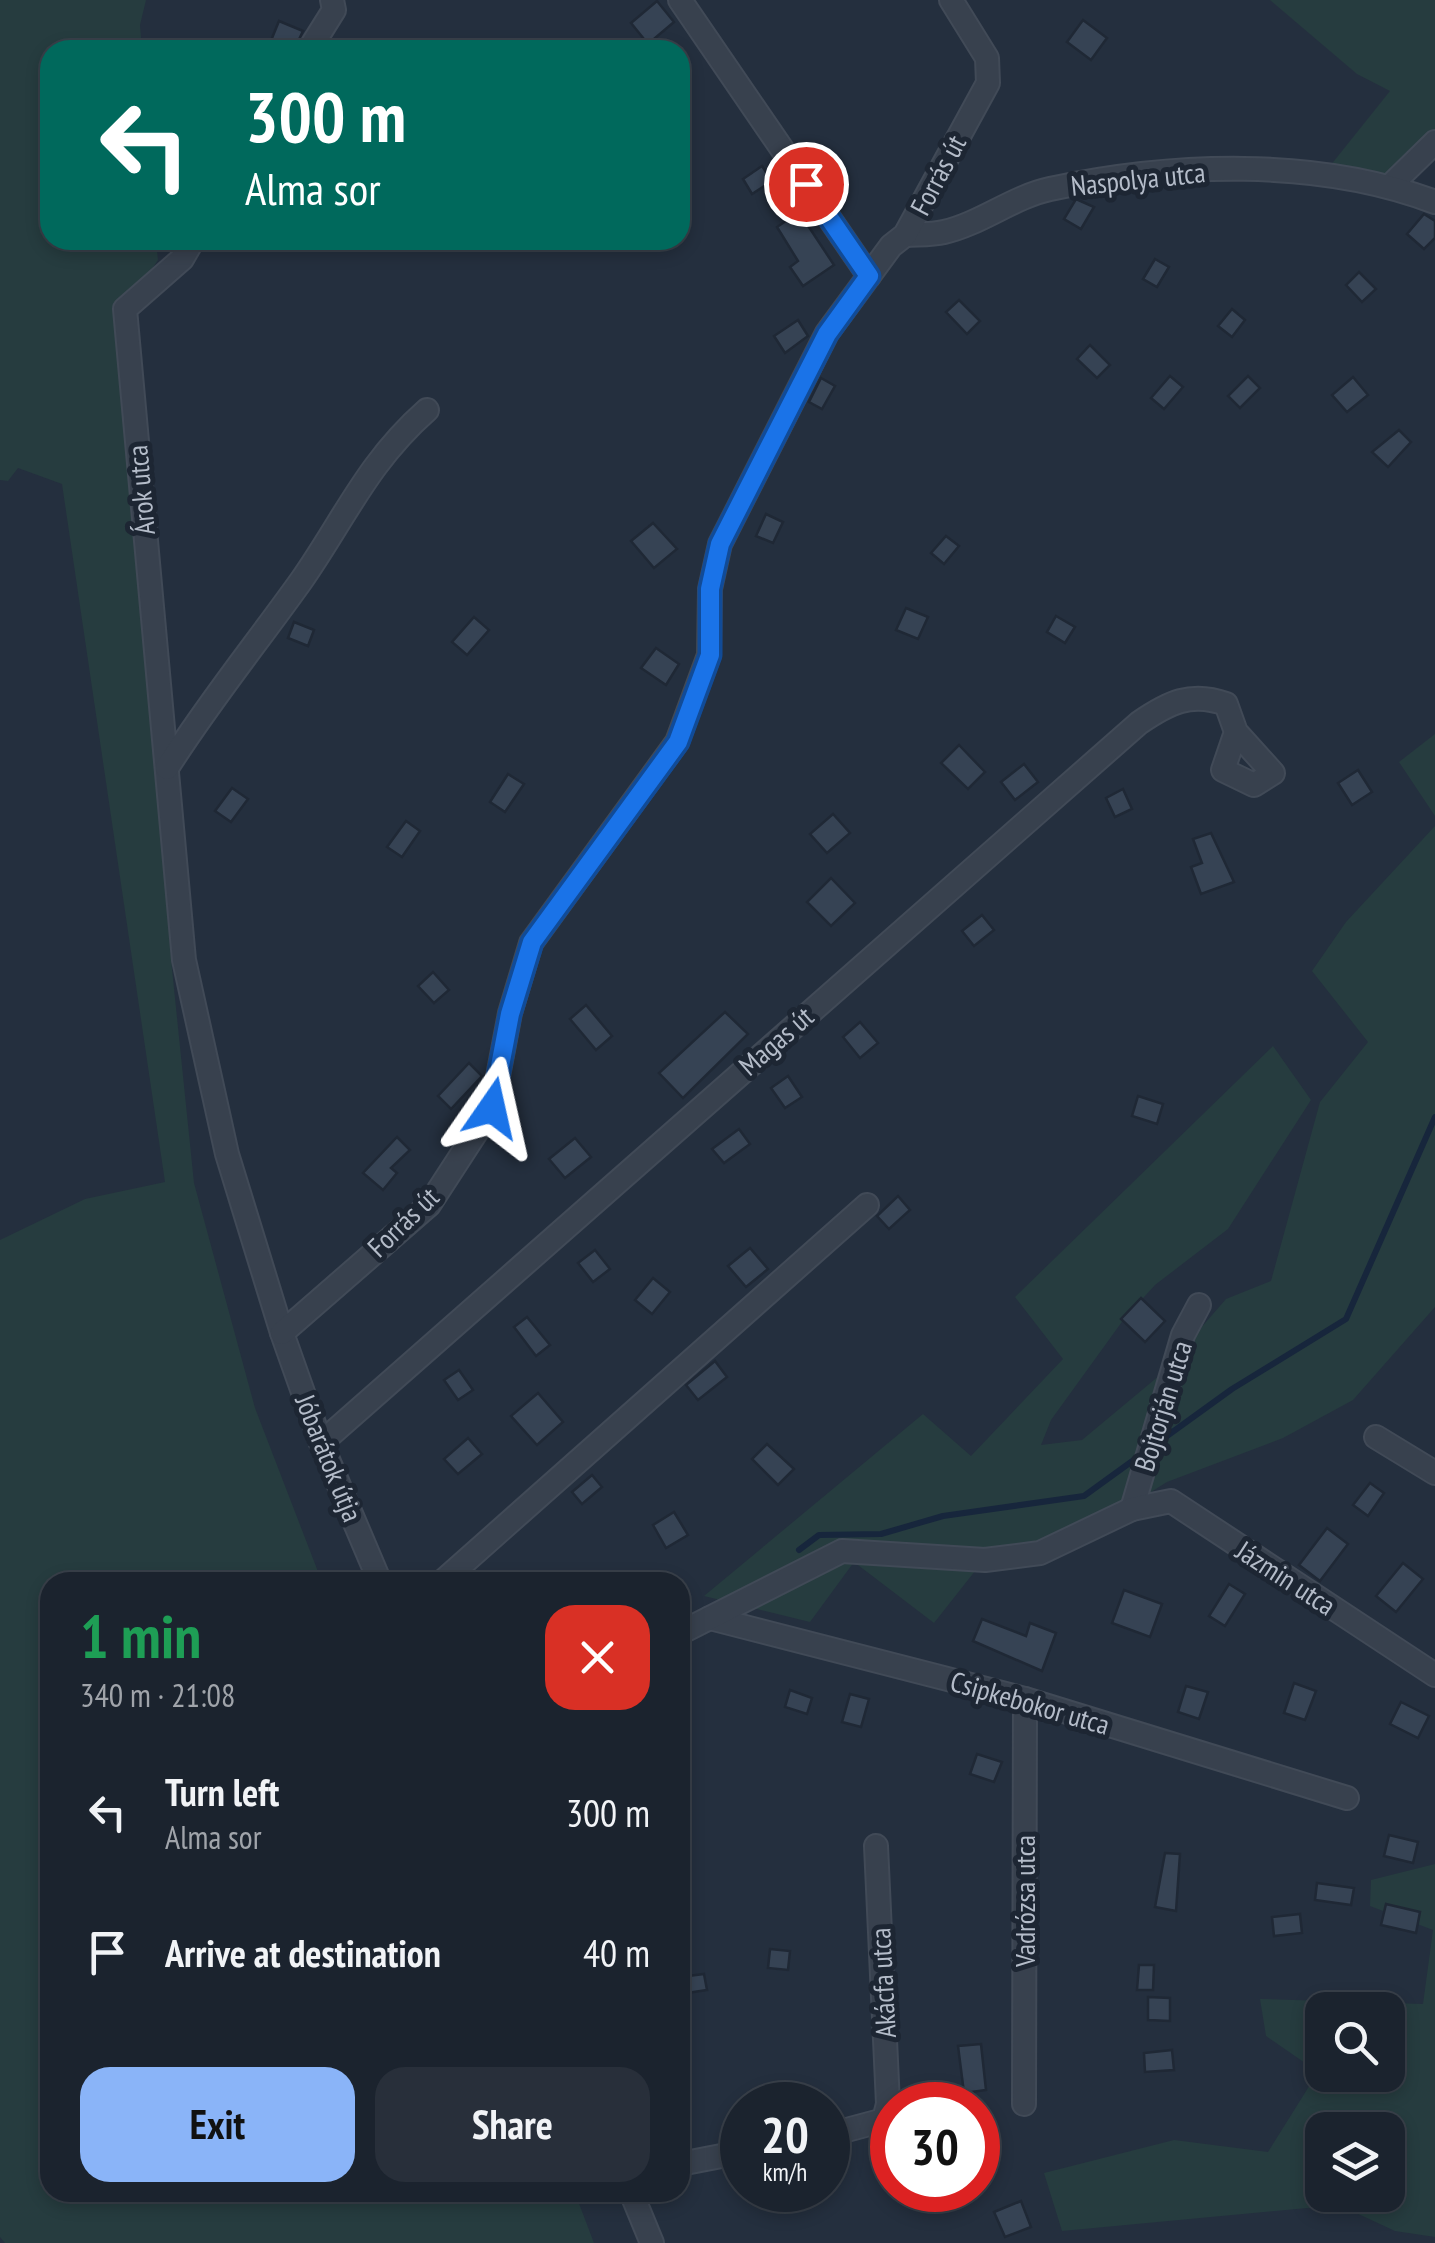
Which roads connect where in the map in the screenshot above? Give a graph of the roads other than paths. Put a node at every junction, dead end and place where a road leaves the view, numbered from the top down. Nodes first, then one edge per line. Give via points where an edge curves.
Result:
1 (680, 0) edge
2 (951, 0) edge
3 (333, 5) edge
4 (315, 40) edge
5 (1435, 142) edge
6 (1391, 185) junction
7 (1435, 202) edge
8 (906, 236) junction
9 (187, 250) edge
10 (869, 276) junction
11 (427, 410) dead end
12 (1236, 732) dead end
13 (167, 768) junction
14 (866, 1205) dead end
15 (1199, 1305) dead end
16 (282, 1333) junction
17 (1376, 1437) dead end
18 (321, 1443) junction
19 (1435, 1473) edge
20 (1132, 1509) junction
21 (376, 1572) edge
22 (453, 1572) edge
23 (710, 1618) junction
24 (690, 1628) edge
25 (1435, 1675) edge
26 (1025, 1698) junction
27 (1347, 1798) dead end
28 (876, 1846) dead end
29 (1024, 2104) dead end
30 (850, 2129) edge
31 (720, 2156) edge
32 (690, 2162) edge
33 (635, 2202) edge
34 (652, 2243) edge

1 - 10 street
2 - 8 street, Forrás út via 987,58 988,83
3 - 4 street
5 - 6 street
6 - 7 street, Naspolya utca
6 - 8 street, Naspolya utca via 1173,170 1046,190 945,232
8 - 10 street, Forrás út
9 - 13 street, Árok utca via 126,309
10 - 16 street, Forrás út via 827,334 720,544 710,589 710,655 678,742 532,942 492,1108 429,1205
11 - 13 street via 359,484 303,578
12 - 18 street, Magas út via 1226,704 1206,697 1170,701 1139,723
13 - 16 street, Árok utca via 184,960 227,1154
14 - 22 street
15 - 20 street, Bojtorján utca via 1183,1334
16 - 18 street, Jóbarátok útja
17 - 19 street
18 - 21 street, Jóbarátok útja
20 - 23 street via 1040,1553 986,1560 842,1551
20 - 25 street, Jázmin utca via 1171,1501
23 - 24 street
23 - 26 street, Csipkebokor utca
26 - 27 street, Csipkebokor utca
26 - 29 street, Vadrózsa utca
28 - 30 street, Akácfa utca via 888,2104 884,2120
31 - 32 street
33 - 34 street

